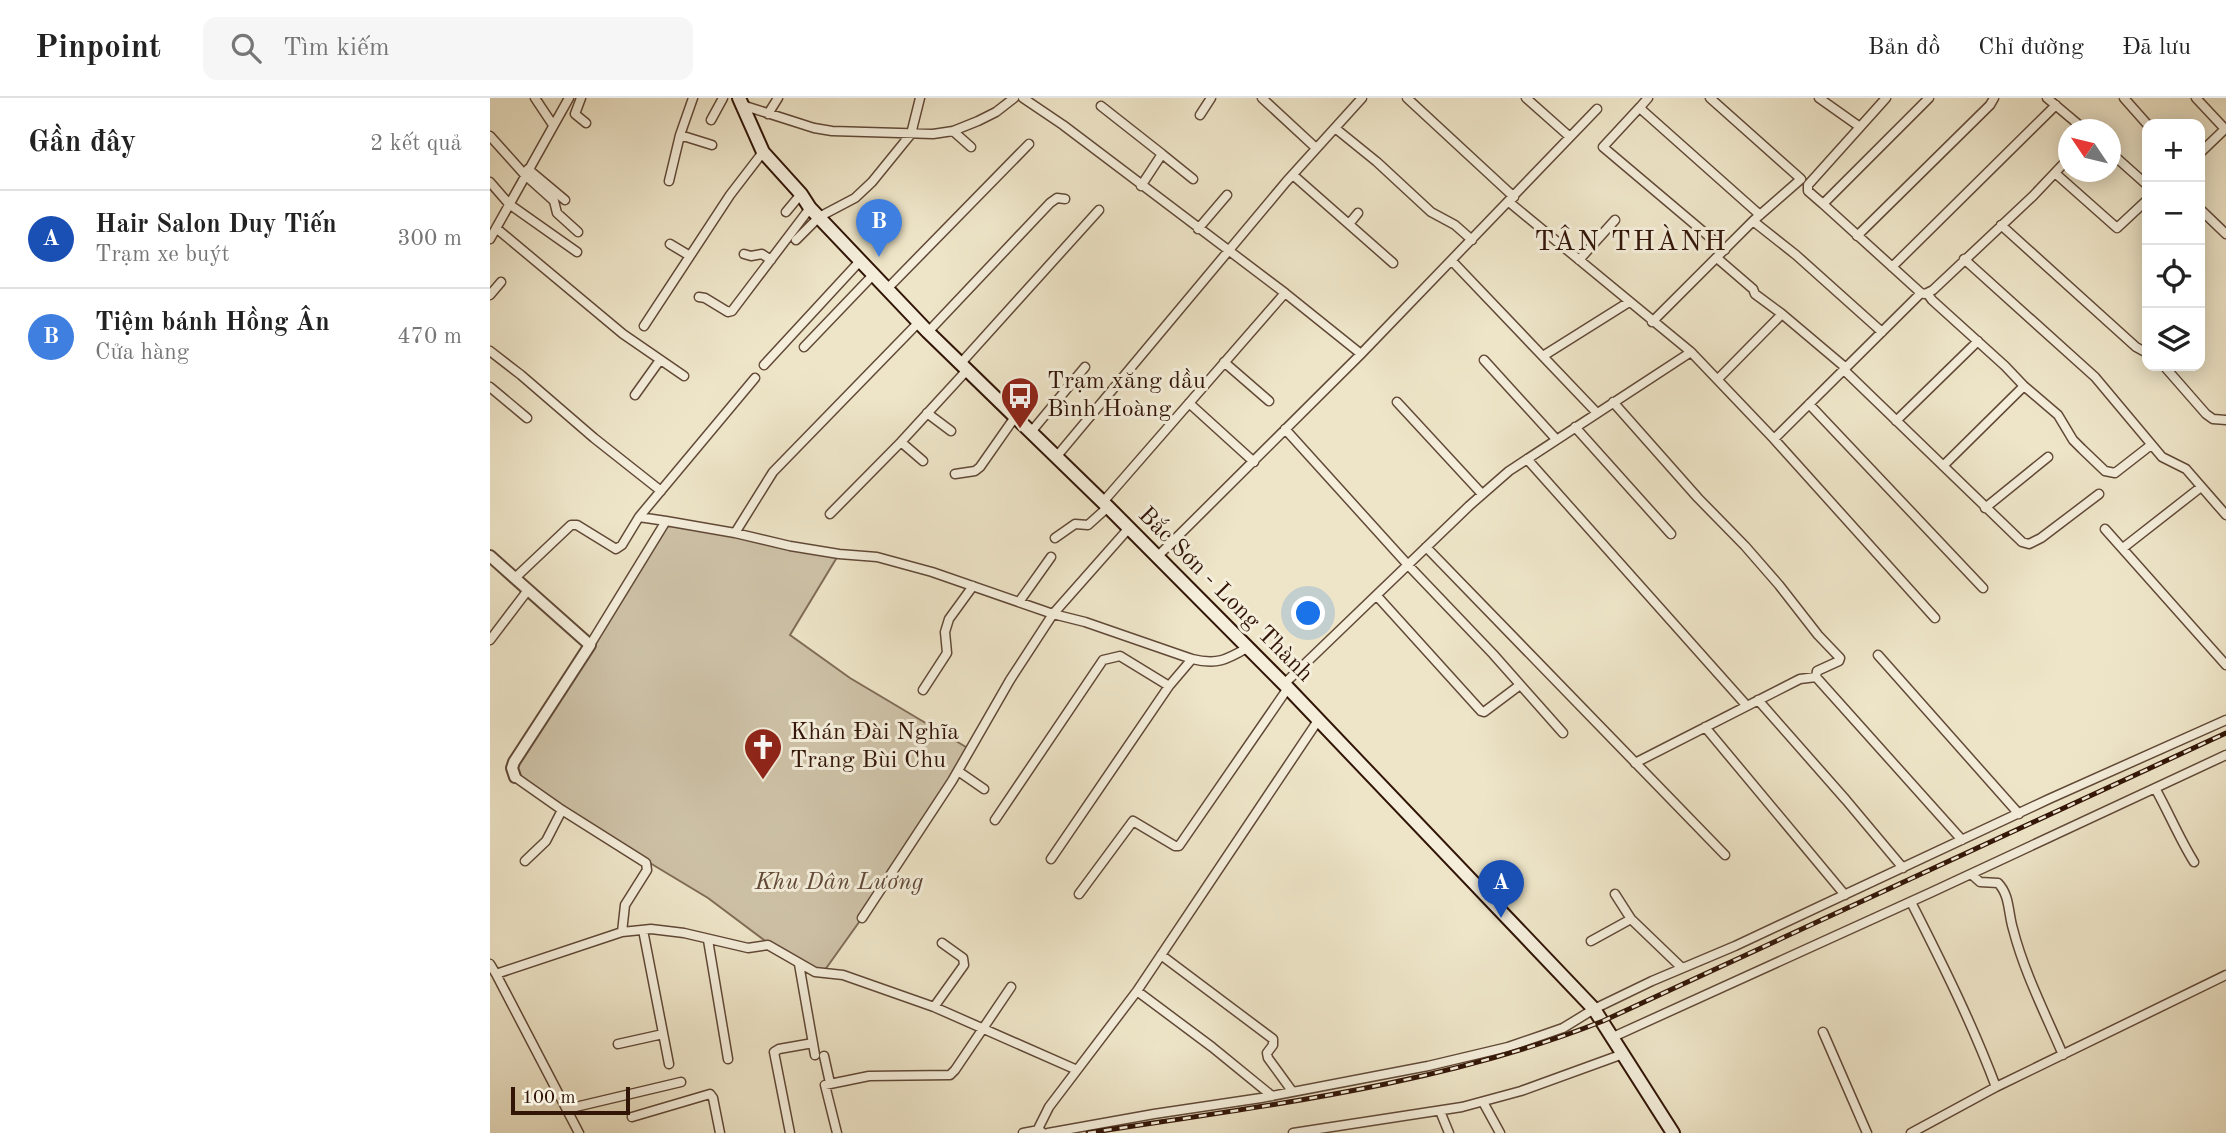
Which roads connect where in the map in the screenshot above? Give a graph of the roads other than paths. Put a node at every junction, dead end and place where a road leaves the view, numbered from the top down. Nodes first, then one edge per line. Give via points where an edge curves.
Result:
1 (535, 98) edge
2 (569, 98) edge
3 (581, 98) edge
4 (693, 98) edge
5 (723, 98) edge
6 (778, 98) edge
7 (920, 98) edge
8 (1014, 98) edge
9 (1023, 98) edge
10 (1211, 98) edge
11 (1262, 98) edge
12 (1362, 98) edge
13 (1407, 98) edge
14 (1526, 98) edge
15 (1648, 98) edge
16 (1710, 98) edge
17 (1819, 98) edge
18 (1886, 98) edge
19 (1929, 98) edge
20 (1994, 98) edge
21 (2047, 98) edge
22 (2124, 98) edge
23 (2196, 98) edge
24 (740, 102) edge
25 (2056, 105) junction
26 (1101, 106) dead end
27 (1640, 107) junction
28 (1597, 109) dead end
29 (768, 114) junction
30 (1200, 115) dead end
31 (2072, 119) edge
32 (2143, 119) edge
33 (711, 120) dead end
34 (586, 123) dead end
35 (554, 125) junction
36 (1860, 127) junction
37 (1335, 128) junction
38 (2225, 129) edge
39 (953, 131) junction
40 (911, 134) junction
41 (680, 135) junction
42 (490, 136) edge
43 (1570, 137) junction
44 (1029, 144) dead end
45 (712, 145) dead end
46 (971, 147) dead end
47 (1317, 148) junction
48 (2205, 148) edge
49 (763, 152) junction
50 (1162, 154) junction
51 (2121, 162) edge
52 (2058, 170) edge
53 (527, 172) junction
54 (2055, 173) junction
55 (1293, 174) junction
56 (1193, 179) dead end
57 (669, 181) dead end
58 (490, 182) edge
59 (1805, 182) junction
60 (2144, 182) edge
61 (1141, 186) junction
62 (801, 194) junction
63 (1227, 195) dead end
64 (565, 200) dead end
65 (1065, 200) dead end
66 (1511, 200) junction
67 (509, 204) junction
68 (1823, 204) junction
69 (2142, 205) edge
70 (1099, 209) dead end
71 (786, 212) dead end
72 (815, 213) junction
73 (1358, 213) dead end
74 (2205, 214) edge
75 (1756, 218) junction
76 (1615, 220) dead end
77 (1349, 224) junction
78 (2001, 225) junction
79 (496, 228) junction
80 (1198, 229) junction
81 (578, 232) dead end
82 (2226, 234) edge
83 (1857, 236) junction
84 (490, 239) edge
85 (796, 240) dead end
86 (1472, 240) junction
87 (670, 244) dead end
88 (1725, 250) junction
89 (1229, 251) junction
90 (577, 252) dead end
91 (744, 254) dead end
92 (690, 256) junction
93 (1717, 258) junction
94 (771, 260) junction
95 (1579, 260) junction
96 (1964, 260) junction
97 (860, 261) junction
98 (1452, 261) junction
99 (1393, 263) dead end
100 (1892, 267) junction
101 (873, 275) junction
102 (501, 282) dead end
103 (887, 289) junction
104 (1302, 292) dead end
105 (1285, 293) junction
106 (1924, 293) junction
107 (490, 295) edge
108 (699, 297) dead end
109 (1296, 300) junction
110 (1629, 302) junction
111 (1782, 314) junction
112 (1652, 321) junction
113 (644, 326) dead end
114 (924, 327) junction
115 (1882, 332) junction
116 (1978, 341) junction
117 (804, 347) dead end
118 (2142, 350) edge
119 (490, 351) edge
120 (1691, 352) junction
121 (1362, 354) junction
122 (1543, 356) junction
123 (660, 360) junction
124 (1484, 360) dead end
125 (1224, 362) junction
126 (764, 365) dead end
127 (965, 366) junction
128 (1085, 368) dead end
129 (1845, 369) junction
130 (2168, 371) edge
131 (684, 376) dead end
132 (755, 378) dead end
133 (1718, 379) junction
134 (2024, 386) junction
135 (490, 387) edge
136 (635, 395) dead end
137 (1269, 401) dead end
138 (1398, 402) dead end
139 (1613, 402) junction
140 (1189, 403) junction
141 (1809, 404) junction
142 (928, 413) junction
143 (1597, 413) junction
144 (1015, 417) junction
145 (527, 418) dead end
146 (2226, 420) edge
147 (1896, 421) junction
148 (1575, 427) junction
149 (1286, 429) junction
150 (951, 431) dead end
151 (1031, 432) junction
152 (1556, 439) junction
153 (1774, 439) junction
154 (901, 442) junction
155 (2151, 445) junction
156 (1056, 456) junction
157 (2048, 457) dead end
158 (1527, 459) junction
159 (923, 461) dead end
160 (1254, 462) junction
161 (1943, 467) junction
162 (954, 474) dead end
163 (2201, 487) junction
164 (661, 491) junction
165 (2099, 494) dead end
166 (1482, 495) junction
167 (1105, 505) junction
168 (1985, 508) junction
169 (830, 514) dead end
170 (2226, 515) edge
171 (639, 517) junction
172 (666, 521) junction
173 (1129, 528) junction
174 (2105, 529) dead end
175 (734, 533) junction
176 (1671, 534) dead end
177 (1055, 538) dead end
178 (1426, 547) junction
179 (2123, 548) junction
180 (490, 556) edge
181 (1051, 557) dead end
182 (1157, 557) junction
183 (1408, 565) junction
184 (515, 579) junction
185 (972, 586) junction
186 (1983, 588) dead end
187 (528, 590) junction
188 (1377, 596) junction
189 (1019, 602) junction
190 (1053, 614) junction
191 (1935, 618) dead end
192 (490, 640) edge
193 (590, 645) junction
194 (1247, 648) junction
195 (1878, 655) dead end
196 (1192, 659) junction
197 (2226, 665) edge
198 (1816, 677) junction
199 (1520, 685) junction
200 (1170, 686) junction
201 (1286, 686) junction
202 (923, 690) dead end
203 (1758, 700) junction
204 (1747, 706) junction
205 (1319, 719) junction
206 (2226, 720) edge
207 (1705, 727) junction
208 (1563, 733) dead end
209 (2226, 755) edge
210 (1635, 762) junction
211 (958, 771) junction
212 (515, 777) joint
213 (2155, 788) junction
214 (984, 789) dead end
215 (562, 810) junction
216 (2020, 814) junction
217 (995, 820) dead end
218 (1962, 840) junction
219 (1725, 855) dead end
220 (1051, 859) dead end
221 (525, 861) dead end
222 (2194, 862) dead end
223 (1903, 868) junction
224 (1971, 874) junction
225 (1079, 894) dead end
226 (1615, 894) dead end
227 (1845, 895) junction
228 (1911, 902) junction
229 (862, 918) dead end
230 (1631, 919) junction
231 (643, 930) junction
232 (622, 932) junction
233 (708, 940) junction
234 (1591, 941) dead end
235 (942, 943) dead end
236 (1161, 956) junction
237 (490, 964) edge
238 (799, 964) junction
239 (1682, 968) junction
240 (496, 974) junction
241 (2226, 975) edge
242 (1010, 987) dead end
243 (1137, 992) junction
244 (934, 1007) junction
245 (1594, 1009) junction
246 (984, 1028) junction
247 (1823, 1032) dead end
248 (663, 1034) junction
249 (1613, 1037) junction
250 (618, 1044) dead end
251 (813, 1044) junction
252 (1623, 1054) junction
253 (2063, 1055) junction
254 (728, 1059) dead end
255 (669, 1064) dead end
256 (1077, 1070) junction
257 (681, 1082) dead end
258 (828, 1084) junction
259 (1996, 1087) junction
260 (814, 1088) dead end
261 (1292, 1091) junction
262 (1272, 1096) junction
263 (1483, 1102) junction
264 (567, 1109) junction
265 (1440, 1111) junction
266 (632, 1117) dead end
267 (1349, 1129) edge
268 (1041, 1131) edge
269 (579, 1133) edge
270 (720, 1133) edge
271 (790, 1133) edge
272 (837, 1133) edge
273 (1023, 1133) edge
274 (1048, 1133) edge
275 (1293, 1133) edge
276 (1448, 1133) edge
277 (1500, 1133) edge
278 (1673, 1133) edge
279 (1867, 1133) edge
280 (1911, 1133) edge

1 - 35 street
2 - 35 street
3 - 34 street via 575,114
4 - 41 street
5 - 33 street
6 - 29 street
7 - 40 street
8 - 39 street via 996,112
9 - 61 street
10 - 30 street
11 - 47 street
12 - 37 street
13 - 66 street
14 - 43 street
15 - 27 street
16 - 59 street
17 - 36 street
18 - 36 street
19 - 68 street
20 - 83 street
21 - 25 street
22 - 32 street
23 - 38 street
24 - 29 street
24 - 49 main road, Bắc Sơn - Long Thành
25 - 31 street
25 - 100 street
26 - 50 street
27 - 75 street
27 - 88 street via 1603,148
28 - 43 street
29 - 40 street via 832,131
35 - 53 street
36 - 59 street
37 - 47 street
37 - 86 street via 1431,212
38 - 48 street
39 - 40 street
39 - 46 street
40 - 72 street via 856,198
41 - 45 street
41 - 57 street
42 - 53 street
43 - 66 street
44 - 103 street
47 - 55 street
49 - 62 main road, Bắc Sơn - Long Thành
49 - 92 street
50 - 56 street
50 - 61 street
51 - 60 street
52 - 54 street
53 - 64 street
53 - 67 street
53 - 81 street via 554,201 557,213
54 - 69 street via 2117,228
54 - 78 street
55 - 77 street
55 - 89 street
58 - 67 street
59 - 68 street
59 - 75 street
61 - 80 street
62 - 71 street
62 - 72 main road, Bắc Sơn - Long Thành
63 - 80 street
65 - 114 street via 1056,198 1050,203
66 - 86 street
66 - 95 street
67 - 79 street
67 - 90 street
68 - 83 street
70 - 127 street
72 - 85 street
72 - 94 street
72 - 97 main road, Bắc Sơn - Long Thành
73 - 77 street
74 - 82 street
75 - 88 street
75 - 115 street
76 - 95 street
77 - 99 street
78 - 96 street
78 - 118 street
79 - 84 street
79 - 123 street
80 - 89 street
83 - 100 street
86 - 98 street
87 - 92 street
88 - 93 street
89 - 105 street
89 - 156 street
91 - 94 street via 762,254
92 - 113 street
93 - 111 street
93 - 112 street
94 - 108 street via 732,311
95 - 110 street
96 - 106 street
96 - 155 street via 2095,377
97 - 101 main road, Bắc Sơn - Long Thành
97 - 126 street
98 - 121 street
98 - 122 street
100 - 106 street
101 - 103 main road, Bắc Sơn - Long Thành
101 - 117 street
102 - 107 street
103 - 114 main road, Bắc Sơn - Long Thành
104 - 109 street
105 - 109 street
105 - 125 street
106 - 115 street
106 - 116 street
109 - 121 street
110 - 112 street
110 - 122 street
111 - 129 street
111 - 133 street
112 - 120 street
114 - 127 main road, Bắc Sơn - Long Thành
114 - 175 street via 773,472
115 - 129 street
116 - 134 street
116 - 147 street
119 - 164 street
120 - 133 street
120 - 139 street
121 - 149 street
122 - 143 street
123 - 131 street
123 - 136 street
124 - 152 street
125 - 137 street
125 - 140 street
127 - 142 street
127 - 144 main road, Bắc Sơn - Long Thành
128 - 151 street
129 - 141 street
129 - 147 street
130 - 146 street via 2206,414
132 - 164 street
133 - 153 street
134 - 155 street via 2058,415 2073,440 2108,473 2119,471
134 - 161 street
135 - 145 street
138 - 166 street
139 - 143 street
139 - 198 street via 1771,575 1838,656 1839,661 1817,671
140 - 160 street
140 - 167 street
141 - 153 street
141 - 186 street
142 - 150 street
142 - 154 street
143 - 148 street
144 - 151 main road, Bắc Sơn - Long Thành
144 - 162 street via 980,467
147 - 161 street
148 - 152 street
148 - 176 street
149 - 160 street
149 - 183 street
151 - 156 main road, Bắc Sơn - Long Thành
152 - 158 street
153 - 191 street
154 - 159 street
154 - 169 street
155 - 163 street via 2167,461 2186,469
156 - 167 main road, Bắc Sơn - Long Thành
157 - 168 street
158 - 166 street
158 - 204 street
160 - 182 street
161 - 168 street
163 - 170 street
163 - 179 street
164 - 171 street
165 - 168 street via 2029,544 2017,539
166 - 178 street
167 - 173 main road, Bắc Sơn - Long Thành
167 - 177 street via 1088,525 1074,524
171 - 172 street
171 - 184 street via 615,549 577,526 568,527
172 - 175 street
172 - 193 street
173 - 182 main road, Bắc Sơn - Long Thành
173 - 190 street
174 - 179 street
175 - 185 street via 877,557
178 - 183 street
178 - 210 street
179 - 197 street
180 - 184 street
181 - 189 street
182 - 194 main road, Bắc Sơn - Long Thành
183 - 188 street
183 - 199 street
184 - 187 street
185 - 189 street
185 - 202 street via 948,619 947,653
187 - 192 street
187 - 193 street
188 - 199 street via 1482,712
188 - 201 street
189 - 190 street
190 - 196 street
190 - 211 street
193 - 212 street via 514,762
194 - 196 street via 1221,661
194 - 201 main road, Bắc Sơn - Long Thành
195 - 216 street
196 - 200 street
198 - 203 street via 1800,679
198 - 218 street
199 - 208 street
200 - 217 street via 1120,656 1103,660
200 - 220 street
201 - 205 main road, Bắc Sơn - Long Thành
201 - 225 street via 1179,846 1133,821
203 - 204 street
203 - 223 street
204 - 207 street
205 - 236 street
205 - 245 main road, Bắc Sơn - Long Thành
206 - 216 street
207 - 210 street
207 - 227 street
209 - 213 street
210 - 219 street
211 - 214 street
211 - 229 street
212 - 215 street
213 - 222 street
213 - 224 street
215 - 221 street via 546,841
215 - 232 street via 647,865 625,905
216 - 218 street
218 - 223 street
223 - 227 street
224 - 228 street
224 - 253 street via 1980,882 1998,883 2005,892 2030,979
226 - 230 street
227 - 239 street
228 - 249 street
228 - 259 street
230 - 234 street
230 - 239 street
231 - 232 street
231 - 233 street via 660,929
231 - 248 street
232 - 240 street
233 - 238 street via 748,948 768,945
233 - 254 street
235 - 244 street via 963,958 964,965
236 - 243 street
236 - 261 street via 1273,1039 1268,1058
237 - 240 street
238 - 244 street
238 - 251 street
239 - 245 street
240 - 264 street
241 - 253 street
242 - 246 street
243 - 256 street
243 - 262 street
244 - 246 street
245 - 249 main road, Bắc Sơn - Long Thành
245 - 261 street via 1563,1028 1508,1047
246 - 256 street
246 - 258 street via 950,1075 869,1076
247 - 279 street
248 - 250 street
248 - 255 street
249 - 252 main road, Bắc Sơn - Long Thành
251 - 258 street
251 - 271 street via 774,1052
252 - 263 street
252 - 278 main road, Bắc Sơn - Long Thành
253 - 259 street
256 - 268 street via 1049,1107
257 - 264 street
258 - 260 street
258 - 272 street
259 - 280 street
261 - 262 street
262 - 274 street
263 - 265 street
263 - 277 street
264 - 269 street
265 - 267 street
265 - 276 street
266 - 270 street via 710,1094
267 - 275 street
268 - 273 street

